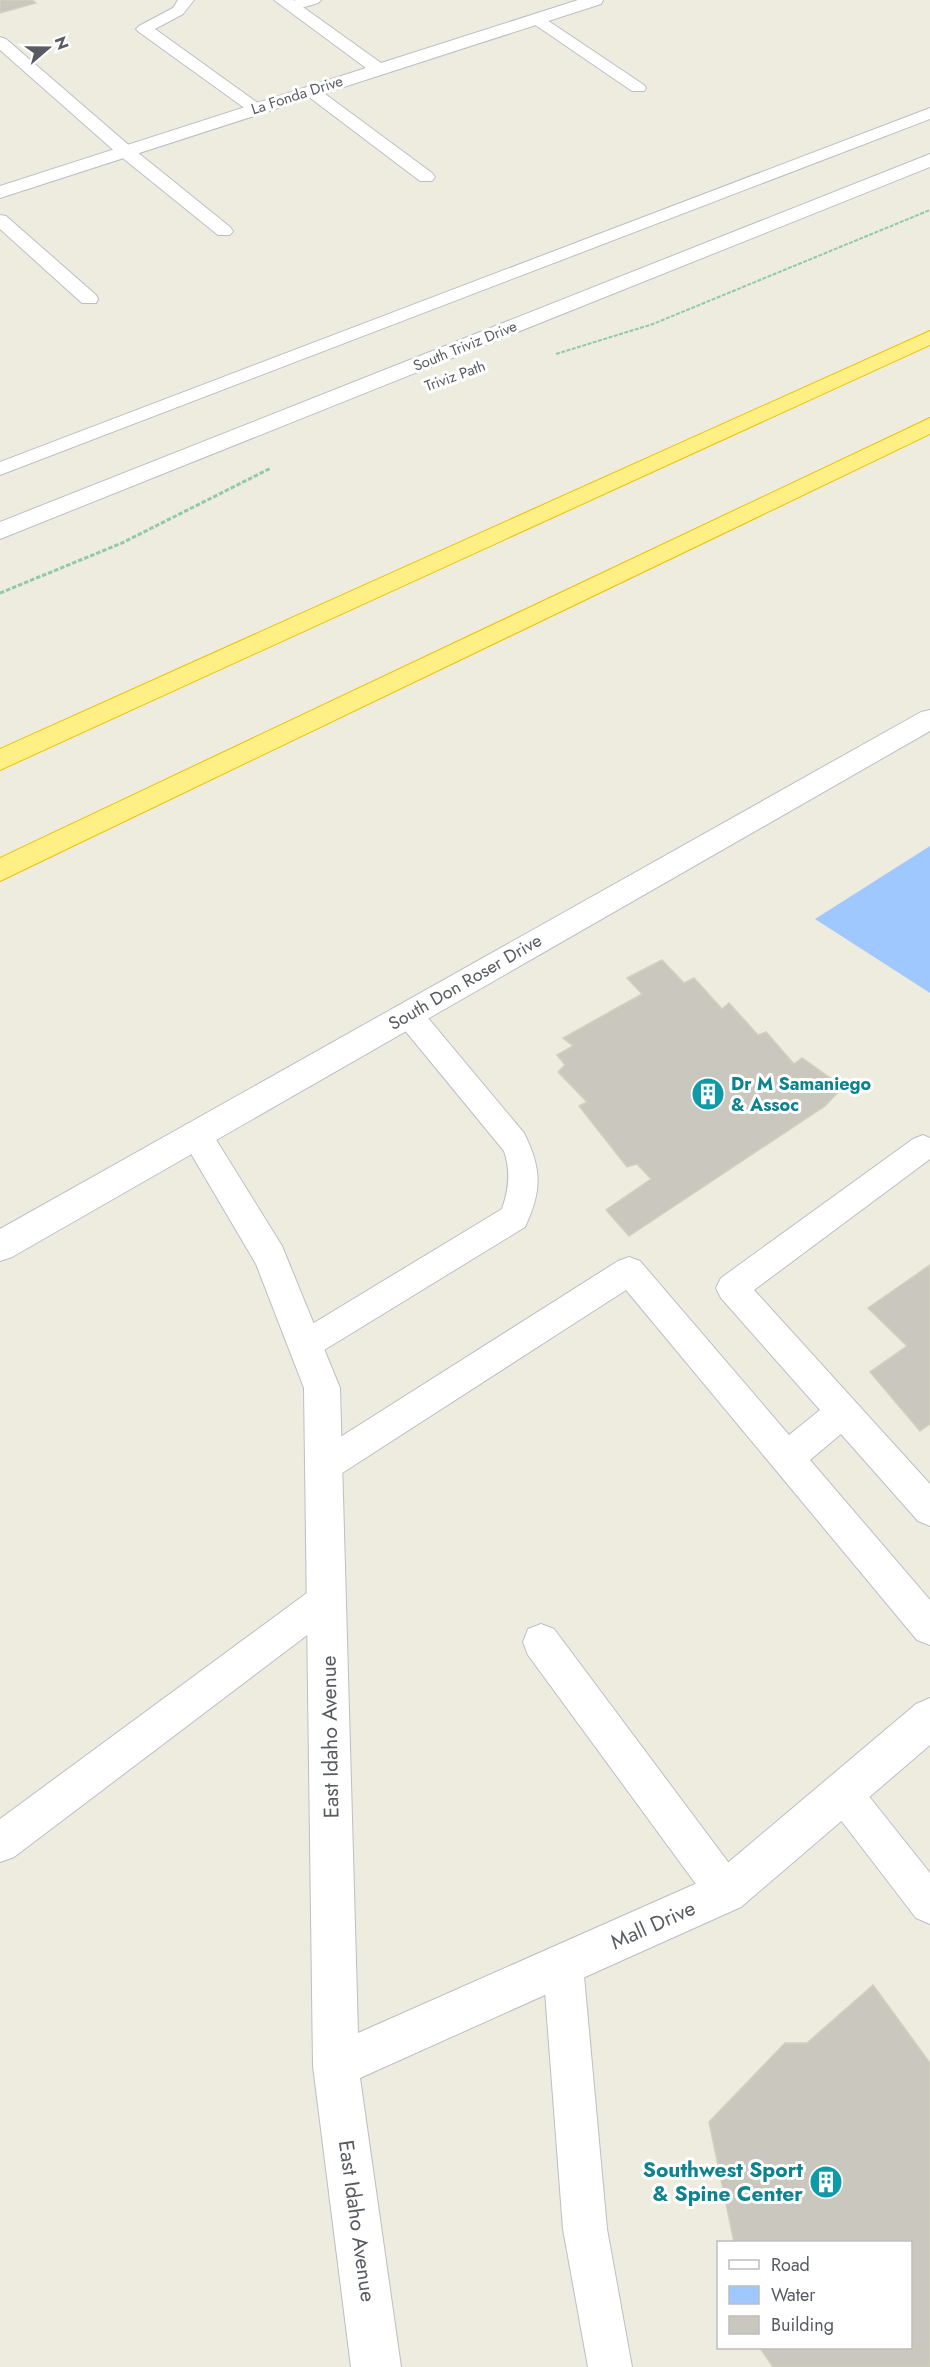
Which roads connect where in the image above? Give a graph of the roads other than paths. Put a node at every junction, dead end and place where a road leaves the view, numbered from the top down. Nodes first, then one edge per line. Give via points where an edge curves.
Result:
1 (186, 0) edge
2 (313, 0) edge
3 (595, 0) edge
4 (286, 3) edge
5 (536, 19) junction
6 (0, 42) edge
7 (378, 69) junction
8 (638, 88) dead end
9 (311, 91) junction
10 (256, 109) junction
11 (922, 116) edge
12 (930, 129) edge
13 (125, 151) junction
14 (930, 160) edge
15 (426, 177) dead end
16 (0, 192) edge
17 (0, 220) edge
18 (224, 231) dead end
19 (89, 299) dead end
20 (930, 337) edge
21 (930, 425) edge
22 (0, 469) edge
23 (0, 531) edge
24 (930, 719) edge
25 (0, 760) edge
26 (0, 870) edge
27 (408, 1014) junction
28 (196, 1135) junction
29 (923, 1148) dead end
30 (0, 1246) edge
31 (305, 1345) junction
32 (843, 1412) junction
33 (787, 1458) junction
34 (324, 1466) junction
35 (930, 1509) edge
36 (327, 1599) junction
37 (930, 1627) edge
38 (542, 1642) dead end
39 (930, 1719) edge
40 (843, 1793) junction
41 (0, 1843) edge
42 (726, 1892) junction
43 (930, 1904) edge
44 (563, 1965) junction
45 (336, 2066) junction
46 (376, 2367) edge
47 (610, 2367) edge

1 - 10 lane via 178,11 144,29
2 - 4 lane
3 - 5 street, La Fonda Drive
4 - 7 street
5 - 7 street, La Fonda Drive
5 - 8 lane
6 - 13 lane
7 - 9 street, La Fonda Drive
9 - 10 street, La Fonda Drive
9 - 15 lane
10 - 13 street, La Fonda Drive
11 - 12 lane
11 - 22 lane
13 - 16 street, La Fonda Drive
13 - 18 lane
14 - 23 street, South Triviz Drive
17 - 19 lane
20 - 25 highway
21 - 26 highway
24 - 27 street, South Don Roser Drive
27 - 28 street, South Don Roser Drive
27 - 31 lane via 514,1142 525,1173 522,1198 514,1218
28 - 30 street, South Don Roser Drive
28 - 31 street, East Idaho Avenue via 270,1257
29 - 32 lane via 732,1288
31 - 34 street, East Idaho Avenue via 322,1388
32 - 33 lane
32 - 35 lane
33 - 34 lane via 629,1271
33 - 37 lane
34 - 36 street, East Idaho Avenue
36 - 41 lane
36 - 45 street, East Idaho Avenue
38 - 42 lane
39 - 40 street, Mall Drive
40 - 42 street, Mall Drive
40 - 43 lane
42 - 44 street, Mall Drive
44 - 45 street, Mall Drive
44 - 47 lane via 585,2229
45 - 46 street, East Idaho Avenue

